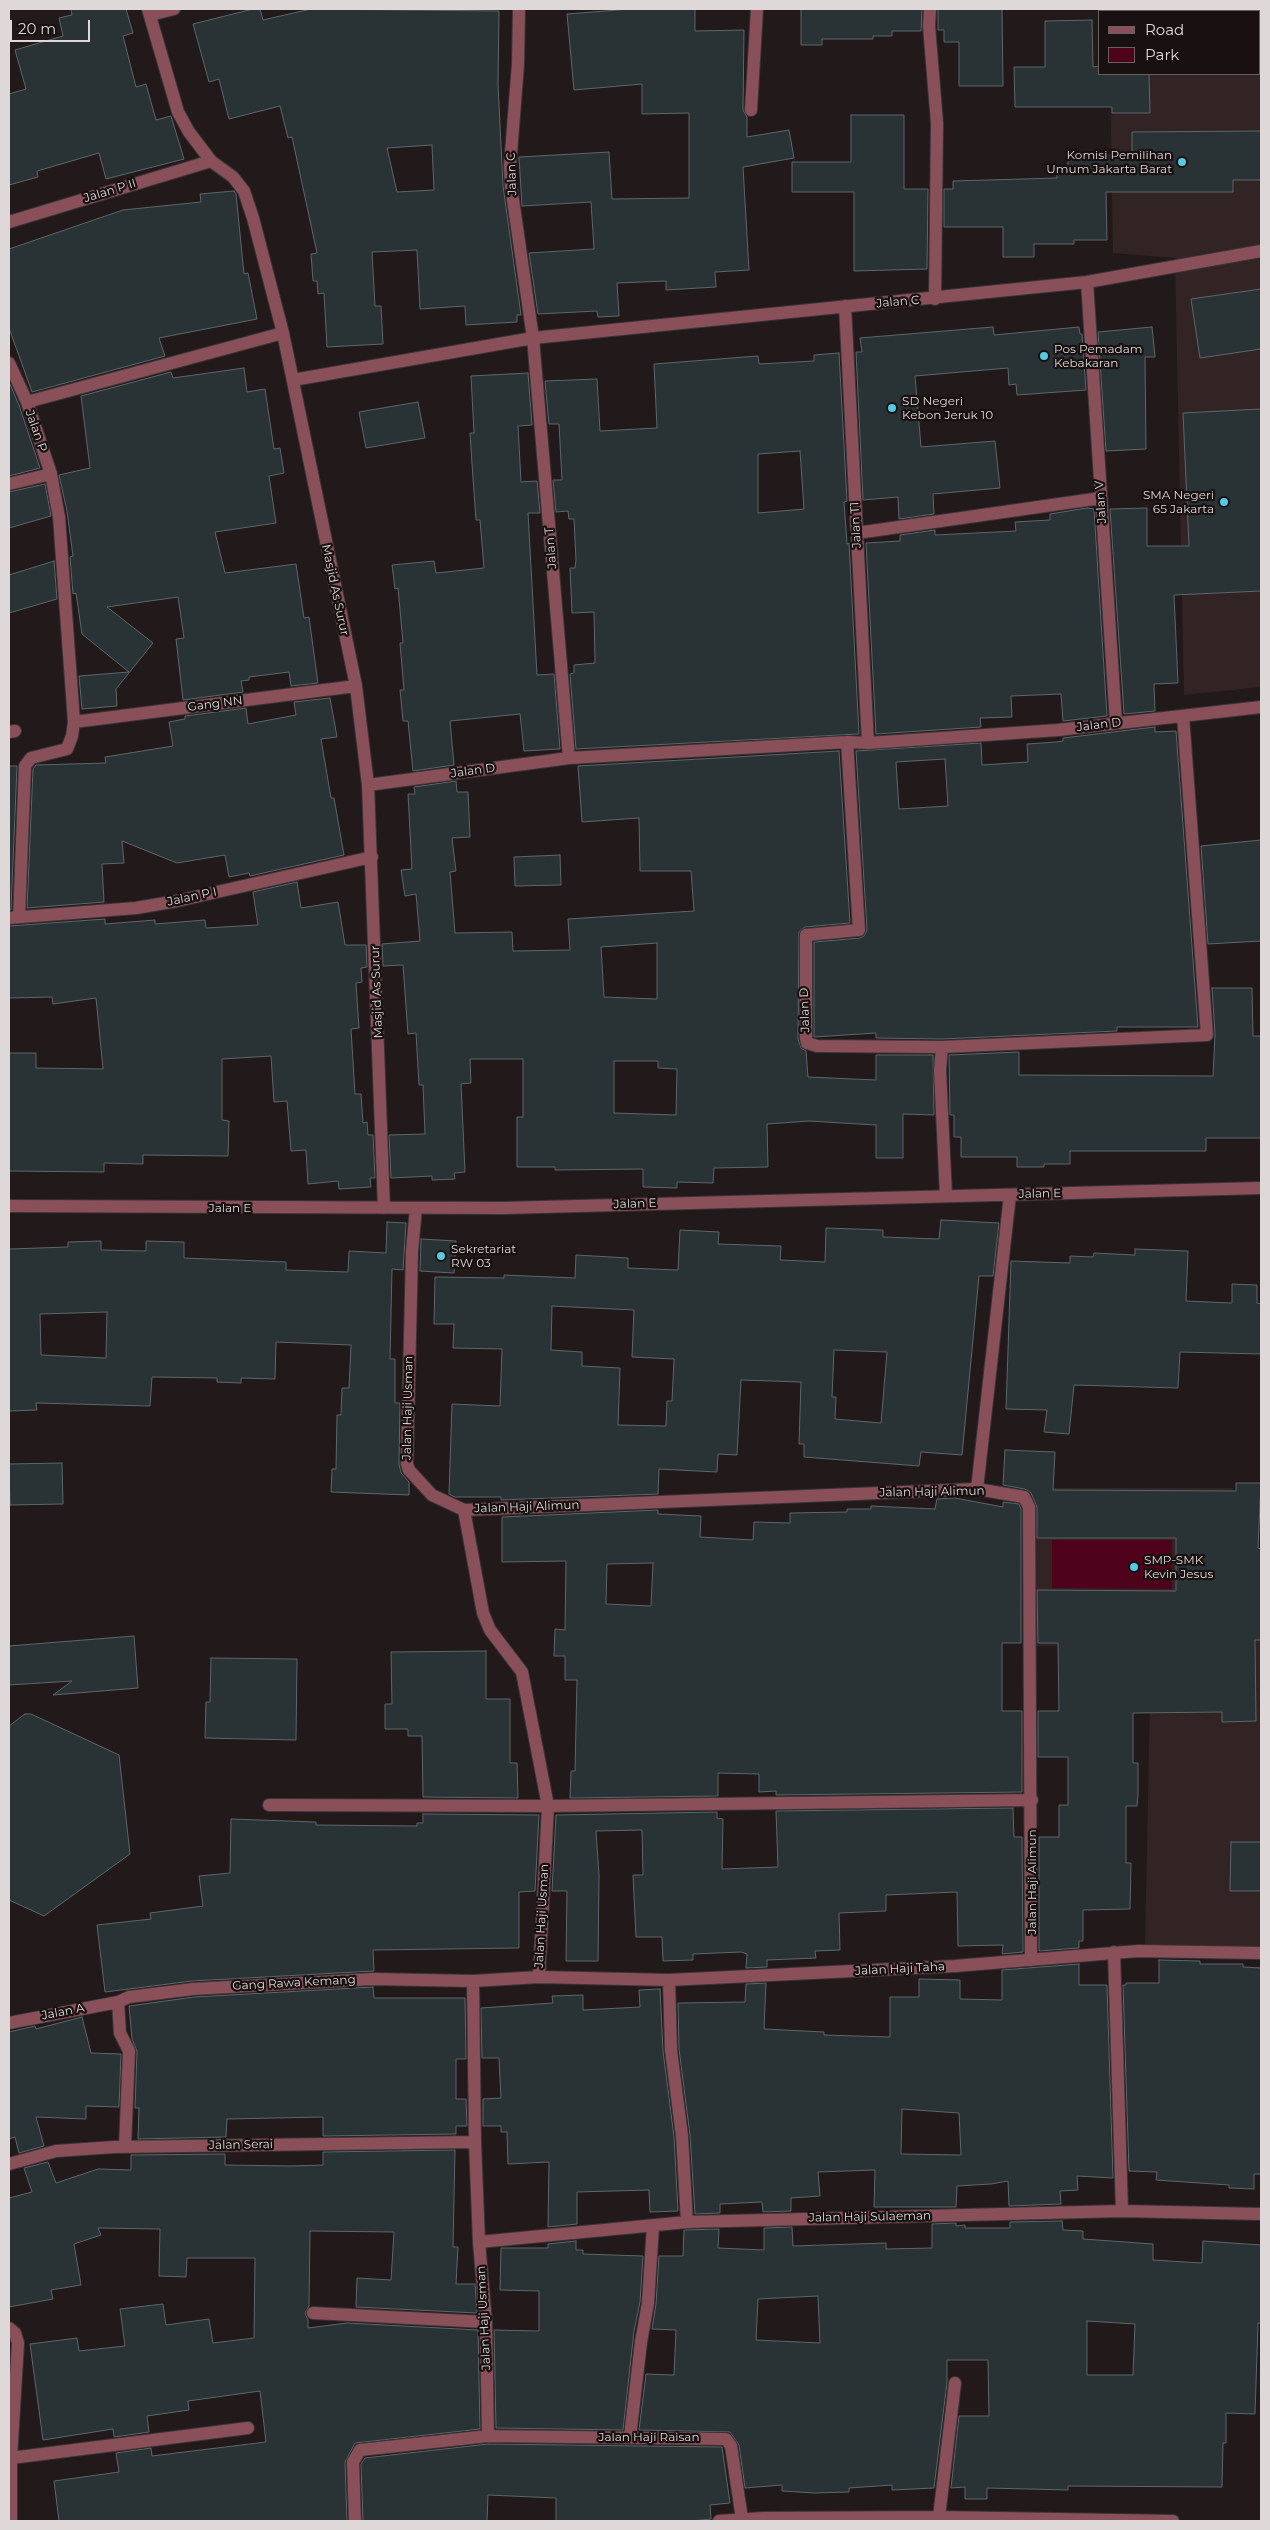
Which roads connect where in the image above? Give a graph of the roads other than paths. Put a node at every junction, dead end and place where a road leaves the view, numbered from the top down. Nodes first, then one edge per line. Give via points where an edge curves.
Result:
1 (174, 9) edge
2 (519, 9) edge
3 (757, 9) edge
4 (930, 9) edge
5 (149, 12) edge
6 (751, 110) dead end
7 (211, 161) junction
8 (9, 222) edge
9 (1261, 251) edge
10 (1087, 282) junction
11 (935, 299) junction
12 (845, 306) junction
13 (283, 333) junction
14 (533, 338) junction
15 (9, 363) edge
16 (293, 380) junction
17 (27, 402) junction
18 (51, 474) junction
19 (9, 484) edge
20 (1101, 498) junction
21 (857, 533) junction
22 (356, 686) junction
23 (1261, 707) edge
24 (1183, 716) junction
25 (74, 722) junction
26 (1116, 723) junction
27 (847, 742) junction
28 (868, 743) junction
29 (569, 758) junction
30 (368, 785) junction
31 (372, 857) junction
32 (14, 917) edge
33 (942, 1047) junction
34 (1261, 1188) edge
35 (1010, 1195) junction
36 (946, 1196) junction
37 (9, 1206) edge
38 (384, 1208) junction
39 (416, 1208) junction
40 (978, 1489) junction
41 (464, 1510) junction
42 (1032, 1800) junction
43 (269, 1805) dead end
44 (548, 1806) junction
45 (1114, 1952) junction
46 (1261, 1953) edge
47 (1031, 1960) junction
48 (539, 1977) junction
49 (669, 1980) junction
50 (472, 1981) junction
51 (118, 2002) junction
52 (9, 2023) edge
53 (475, 2142) junction
54 (125, 2147) junction
55 (9, 2164) edge
56 (1122, 2211) junction
57 (1261, 2214) edge
58 (687, 2222) junction
59 (653, 2226) junction
60 (479, 2242) junction
61 (313, 2314) dead end
62 (486, 2322) junction
63 (9, 2328) edge
64 (955, 2383) dead end
65 (248, 2428) dead end
66 (488, 2436) junction
67 (630, 2437) junction
68 (11, 2458) junction
69 (939, 2517) junction
70 (742, 2519) junction
71 (11, 2521) edge
72 (355, 2521) edge
73 (719, 2521) edge
74 (1148, 2521) edge
75 (1173, 2521) edge

1 - 5 street
2 - 14 street, Jalan C via 510,166
3 - 6 street
4 - 11 street via 937,122
5 - 7 street, Masjid As Surur via 178,112
7 - 8 street, Jalan P II
7 - 13 street, Masjid As Surur via 234,177 244,191
9 - 10 street, Jalan C
10 - 11 street, Jalan C
10 - 20 street, Jalan V
11 - 12 street, Jalan C
12 - 14 street, Jalan C
12 - 21 street, Jalan T1
13 - 16 street, Masjid As Surur
13 - 17 street, Jalan P
14 - 16 street, Jalan C
14 - 29 street, Jalan T
15 - 17 street
16 - 22 street, Masjid As Surur
17 - 18 street, Jalan P
18 - 19 street
18 - 25 street, Jalan P via 59,516
20 - 21 street
20 - 26 street, Jalan V
21 - 28 street, Jalan T1
22 - 25 street, Gang NN
22 - 30 street, Masjid As Surur
23 - 24 street, Jalan D
24 - 26 street, Jalan D
24 - 33 street via 1207,1035
25 - 32 street, Jalan P via 66,749 27,761
26 - 28 street, Jalan D
27 - 28 street, Jalan D
27 - 29 street, Jalan D
27 - 33 street, Jalan D via 859,930 806,935 804,1011 807,1042 817,1046
29 - 30 street, Jalan D
30 - 31 street, Masjid As Surur
31 - 32 street, Jalan P I via 178,901 136,908
31 - 38 street, Masjid As Surur
33 - 36 street via 940,1070
34 - 35 street, Jalan E
35 - 36 street, Jalan E
35 - 40 street
36 - 39 street, Jalan E
37 - 38 street, Jalan E
38 - 39 street, Jalan E
39 - 41 street, Jalan Haji Usman via 407,1464 432,1495
40 - 41 street, Jalan Haji Alimun
40 - 42 street, Jalan Haji Alimun via 1024,1497 1029,1504
41 - 44 street, Jalan Haji Usman via 483,1613 490,1630 522,1672
42 - 44 street
42 - 47 street, Jalan Haji Alimun
43 - 44 street
44 - 48 street, Jalan Haji Usman
45 - 46 street, Jalan Haji Taha
45 - 47 street, Jalan Haji Taha
45 - 56 street
47 - 49 street, Jalan Haji Taha
48 - 49 street, Jalan Haji Taha
48 - 50 street, Jalan Haji Usman
49 - 58 street
50 - 51 street, Gang Rawa Kemang via 373,1979 193,1989 129,1997
50 - 53 street, Jalan Haji Usman
51 - 52 street, Jalan A
51 - 54 street via 120,2033 129,2051
53 - 54 street, Jalan Serai
53 - 60 street, Jalan Haji Usman
54 - 55 street, Jalan Serai via 56,2151
56 - 57 street, Jalan Haji Sulaeman
56 - 58 street, Jalan Haji Sulaeman
58 - 59 street, Jalan Haji Sulaeman
59 - 60 street, Jalan Haji Sulaeman
59 - 67 street via 648,2303
60 - 62 street, Jalan Haji Usman
61 - 62 street
62 - 66 street, Jalan Haji Usman
63 - 68 street via 15,2333 18,2343
64 - 69 street
65 - 68 street
66 - 67 street, Jalan Haji Raisan
66 - 72 street via 360,2450 353,2462
67 - 70 street, Jalan Haji Raisan via 728,2440
68 - 71 street
69 - 70 street
69 - 74 street
70 - 73 street
74 - 75 street

